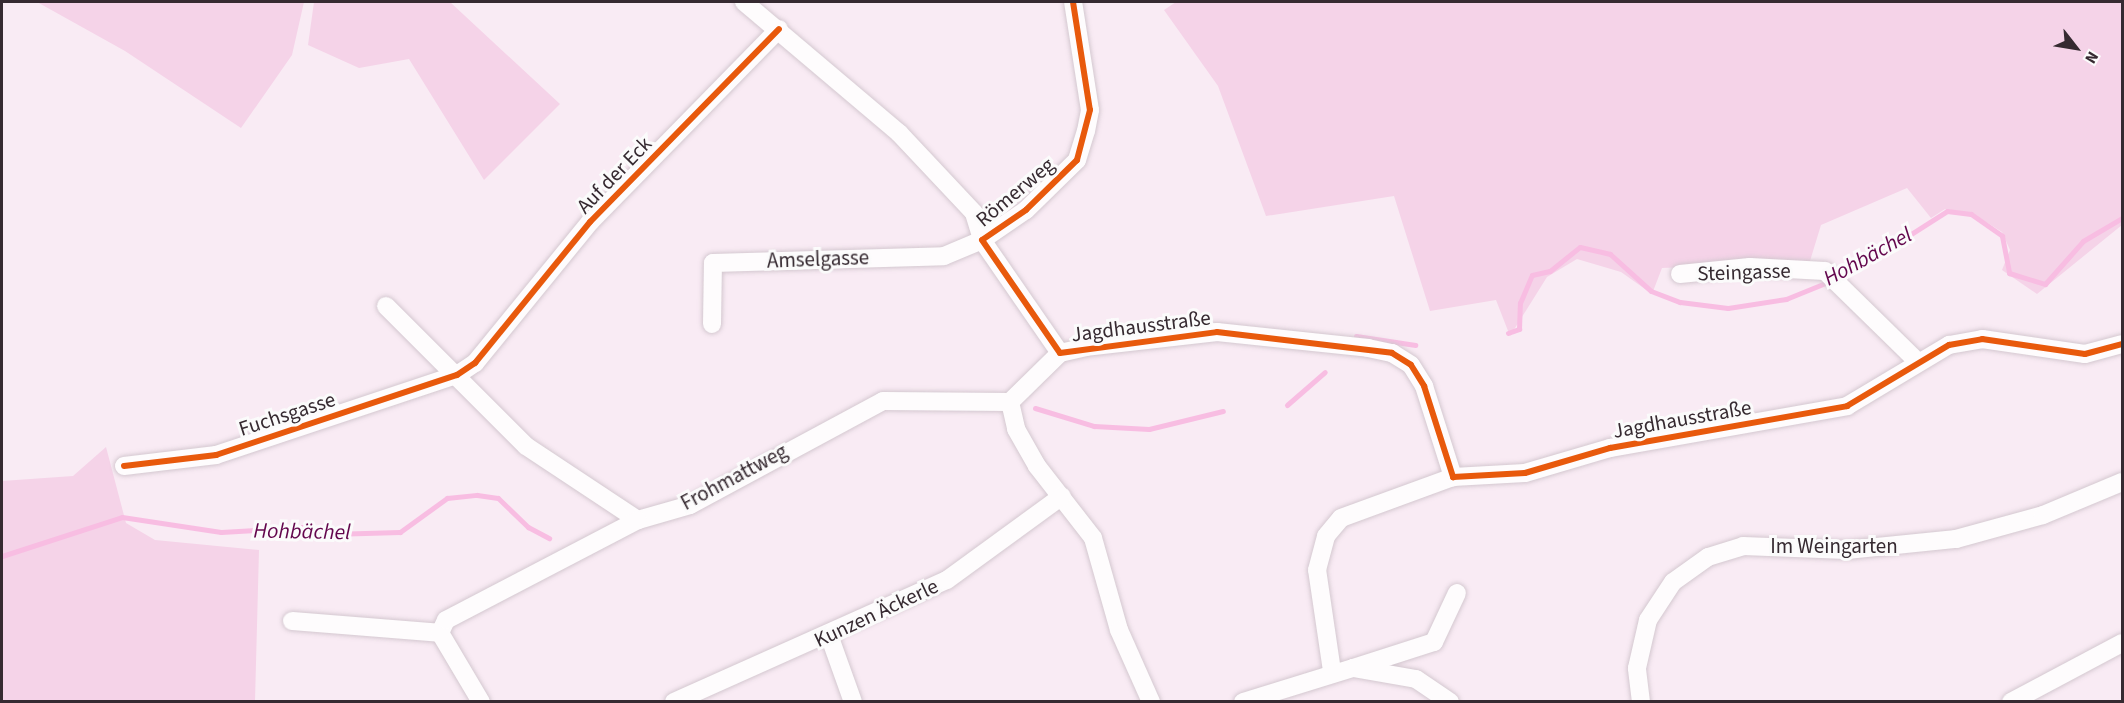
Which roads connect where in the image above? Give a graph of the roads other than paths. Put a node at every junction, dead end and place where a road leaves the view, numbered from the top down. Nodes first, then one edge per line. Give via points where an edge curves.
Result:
1 (744, 2) edge
2 (1072, 2) edge
3 (779, 29) junction
4 (982, 240) junction
5 (1680, 274) dead end
6 (386, 306) dead end
7 (712, 324) dead end
8 (2122, 344) edge
9 (1060, 353) junction
10 (1916, 360) junction
11 (457, 375) junction
12 (1010, 402) junction
13 (124, 466) dead end
14 (1453, 477) junction
15 (2122, 482) edge
16 (1062, 496) junction
17 (638, 520) junction
18 (1457, 593) dead end
19 (292, 621) dead end
20 (440, 633) junction
21 (829, 635) junction
22 (2122, 643) edge
23 (1353, 668) junction
24 (1332, 671) junction
25 (481, 702) edge
26 (674, 702) edge
27 (853, 702) edge
28 (1151, 702) edge
29 (1243, 702) edge
30 (1450, 702) edge
31 (1641, 702) edge
32 (2011, 702) edge

1 - 3 street
2 - 4 street, Römerweg via 1090,110 1077,160 1026,210
3 - 4 street via 899,133 974,213
3 - 11 street, Auf der Eck via 590,222 475,363
4 - 7 street, Amselgasse via 944,255 713,263
4 - 9 street, Römerweg
5 - 10 street, Steingasse via 1750,267 1824,271 1845,286
6 - 11 street
8 - 10 street, Jagdhausstraße via 2085,354 1982,339 1948,345
9 - 12 street, Jagdhausstraße
9 - 14 street, Jagdhausstraße via 1217,332 1392,353 1411,365 1424,386
10 - 14 street, Jagdhausstraße via 1847,406 1610,448 1525,473
11 - 13 street, Fuchsgasse via 216,455
11 - 17 street via 526,446
12 - 16 street via 1016,429
12 - 17 street, Frohmattweg via 883,401 690,505
14 - 24 street via 1341,518 1326,536 1317,570
15 - 31 street, Im Weingarten via 2043,515 1956,539 1846,550 1743,546 1708,557 1673,582 1648,620 1637,668
16 - 21 street, Kunzen Äckerle via 947,580
16 - 28 street via 1093,538 1119,630
17 - 20 street via 470,605 446,620
18 - 23 street via 1434,642
19 - 20 street
20 - 25 street
21 - 26 street, Kunzen Äckerle
21 - 27 street
22 - 32 street
23 - 24 street
23 - 30 street via 1416,679
24 - 29 street

